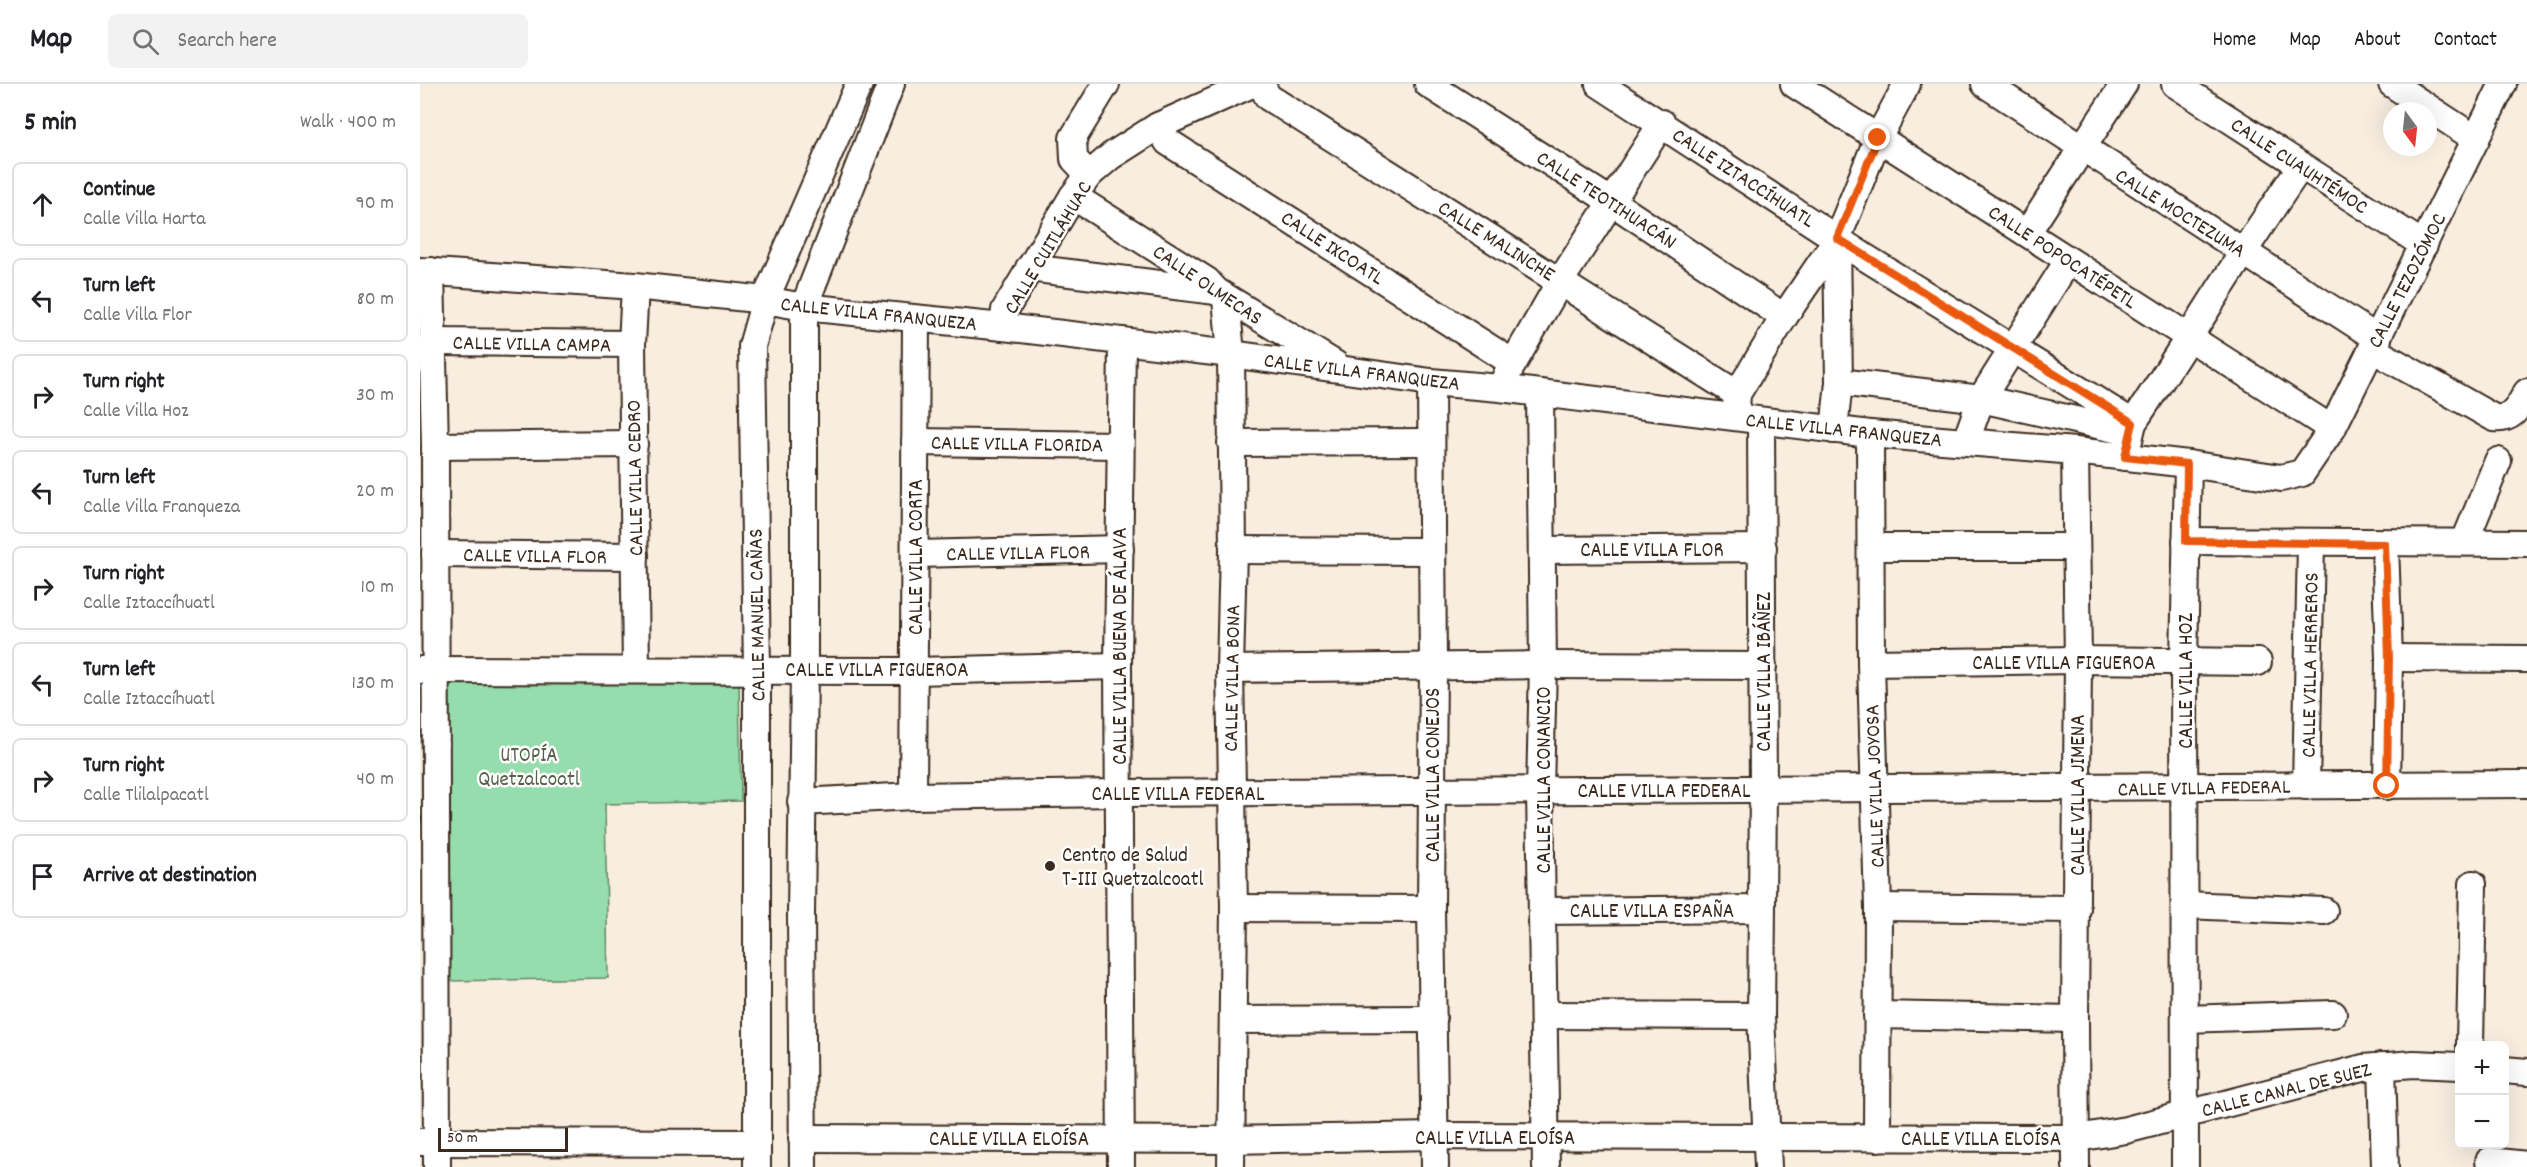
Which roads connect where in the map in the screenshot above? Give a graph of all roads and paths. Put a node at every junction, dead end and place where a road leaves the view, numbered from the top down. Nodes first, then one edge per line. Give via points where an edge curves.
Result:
1 (859, 84) edge
2 (891, 84) edge
3 (1106, 84) edge
4 (1252, 84) edge
5 (1261, 84) edge
6 (1428, 84) edge
7 (1599, 84) edge
8 (1794, 84) edge
9 (1907, 84) edge
10 (1985, 84) edge
11 (2124, 84) edge
12 (2175, 84) edge
13 (2392, 84) edge
14 (2503, 84) edge
15 (1203, 94) edge
16 (1662, 123) junction
17 (1158, 126) junction
18 (1878, 138) junction
19 (2476, 139) junction
20 (2081, 148) junction
21 (2301, 166) junction
22 (1089, 175) junction
23 (1073, 196) junction
24 (1612, 202) junction
25 (2027, 233) junction
26 (1837, 238) junction
27 (2424, 245) junction
28 (2242, 250) junction
29 (2068, 261) junction
30 (1029, 268) junction
31 (426, 271) edge
32 (1561, 280) junction
33 (635, 286) junction
34 (1221, 295) junction
35 (765, 300) junction
36 (804, 307) junction
37 (1784, 317) junction
38 (916, 319) junction
39 (1003, 327) junction
40 (2190, 337) junction
41 (1122, 341) junction
42 (432, 342) junction
43 (632, 344) junction
44 (2375, 344) junction
45 (2013, 348) junction
46 (1231, 354) junction
47 (1513, 363) junction
48 (1344, 370) junction
49 (1431, 382) junction
50 (1839, 382) junction
51 (1500, 388) junction
52 (2527, 392) edge
53 (1540, 393) junction
54 (1981, 399) junction
55 (1736, 407) junction
56 (1761, 422) junction
57 (2131, 428) junction
58 (2332, 429) junction
59 (1834, 430) junction
60 (1870, 434) junction
61 (915, 441) junction
62 (1966, 441) junction
63 (1430, 442) junction
64 (1231, 443) junction
65 (634, 444) junction
66 (1119, 445) junction
67 (435, 446) junction
68 (2075, 451) junction
69 (2125, 457) junction
70 (2498, 461) dead end
71 (2187, 464) junction
72 (2302, 473) joint
73 (2186, 541) junction
74 (2465, 541) junction
75 (2527, 543) edge
76 (2311, 544) junction
77 (2385, 544) junction
78 (1872, 547) junction
79 (1763, 548) junction
80 (2076, 548) junction
81 (1120, 549) junction
82 (1233, 550) junction
83 (1542, 550) junction
84 (1432, 552) junction
85 (435, 554) junction
86 (916, 554) junction
87 (635, 556) junction
88 (2389, 658) junction
89 (2527, 659) edge
90 (2078, 660) junction
91 (2184, 662) junction
92 (2258, 662) dead end
93 (1871, 663) junction
94 (1544, 665) junction
95 (1118, 666) junction
96 (1762, 666) junction
97 (1433, 667) junction
98 (636, 669) junction
99 (757, 669) junction
100 (804, 669) junction
101 (1230, 669) junction
102 (427, 670) edge
103 (915, 671) junction
104 (2527, 784) edge
105 (2306, 786) junction
106 (2387, 786) junction
107 (2185, 788) junction
108 (1874, 789) junction
109 (2076, 789) junction
110 (1432, 790) junction
111 (1763, 790) junction
112 (1540, 791) junction
113 (1230, 793) junction
114 (1118, 794) junction
115 (427, 795) edge
116 (913, 796) junction
117 (801, 802) junction
118 (2473, 884) dead end
119 (2185, 905) junction
120 (1878, 907) junction
121 (1234, 908) junction
122 (1431, 909) junction
123 (1761, 909) junction
124 (2077, 909) junction
125 (1543, 910) junction
126 (2324, 911) dead end
127 (2333, 1014) dead end
128 (1544, 1015) junction
129 (1877, 1015) junction
130 (1761, 1016) junction
131 (1433, 1019) junction
132 (2075, 1019) junction
133 (2185, 1019) junction
134 (1233, 1020) junction
135 (2470, 1041) edge
136 (2382, 1066) junction
137 (2455, 1066) edge
138 (2509, 1070) edge
139 (2527, 1072) edge
140 (2184, 1113) junction
141 (1434, 1136) junction
142 (1546, 1137) junction
143 (802, 1138) junction
144 (1767, 1138) junction
145 (1877, 1138) junction
146 (2077, 1138) junction
147 (1121, 1139) junction
148 (1231, 1140) junction
149 (431, 1150) edge
150 (757, 1155) edge
151 (2489, 1158) edge
152 (2527, 1165) edge
153 (803, 1167) edge
154 (1121, 1167) edge
155 (1231, 1167) edge
156 (1435, 1167) edge
157 (1546, 1167) edge
158 (1768, 1167) edge
159 (2076, 1167) edge
160 (2185, 1167) edge
161 (2385, 1167) edge

1 - 35 street, CALLE MANUEL CAÑAS
2 - 36 street
3 - 22 street via 1073,138 1074,159
4 - 15 street, CALLE CUITLÁHUAC
5 - 32 street, CALLE MALINCHE via 1268,97
6 - 24 street, CALLE TEOTIHUACÁN
7 - 16 street, CALLE IZTACCÍHUATL
8 - 18 street, CALLE POPOCATÉPETL
9 - 18 street
10 - 20 street, CALLE MOCTEZUMA
11 - 20 street
12 - 21 street, CALLE CUAUHTÉMOC
13 - 19 street
14 - 19 street, CALLE TEZOZÓMOC
15 - 17 street, CALLE CUITLÁHUAC
16 - 24 street
16 - 26 street, CALLE IZTACCÍHUATL
17 - 22 street, CALLE CUITLÁHUAC
17 - 47 street, CALLE IXCOATL via 1168,142
18 - 25 street, CALLE POPOCATÉPETL
18 - 26 street
19 - 27 street, CALLE TEZOZÓMOC
20 - 25 street
20 - 28 street, CALLE MOCTEZUMA
21 - 27 street, CALLE CUAUHTÉMOC
21 - 28 street
22 - 23 street, CALLE CUITLÁHUAC
23 - 30 street, CALLE CUITLÁHUAC
23 - 34 street, CALLE OLMECAS via 1207,281
24 - 32 street
24 - 37 street, CALLE TEOTIHUACÁN
25 - 29 street, CALLE POPOCATÉPETL
26 - 37 street
26 - 45 street, CALLE IZTACCÍHUATL
26 - 50 street
27 - 44 street, CALLE TEZOZÓMOC
28 - 40 street
28 - 44 street, CALLE MOCTEZUMA
29 - 40 street, CALLE POPOCATÉPETL
29 - 45 street
30 - 34 street
30 - 39 street, CALLE CUITLÁHUAC via 1005,310
31 - 33 street, CALLE VILLA FRANQUEZA
31 - 42 street
32 - 47 street
32 - 55 street, CALLE MALINCHE
33 - 35 street, CALLE VILLA FRANQUEZA
33 - 43 street, CALLE VILLA CEDRO
34 - 46 street, CALLE VILLA BONA
34 - 48 street, CALLE OLMECAS
35 - 36 street, CALLE VILLA FRANQUEZA
35 - 99 street, CALLE MANUEL CAÑAS via 752,346
36 - 38 street, CALLE VILLA FRANQUEZA
36 - 100 street
37 - 55 street
38 - 39 street, CALLE VILLA FRANQUEZA
38 - 61 street, CALLE VILLA CORTA
39 - 41 street, CALLE VILLA FRANQUEZA
40 - 57 street
40 - 58 street, CALLE POPOCATÉPETL
41 - 46 street, CALLE VILLA FRANQUEZA
41 - 66 street, CALLE VILLA BUENA DE ÁLAVA
42 - 43 street, CALLE VILLA CAMPA
42 - 67 street
43 - 65 street, CALLE VILLA CEDRO
44 - 52 street, CALLE MOCTEZUMA via 2494,418 2513,416
44 - 58 street, CALLE TEZOZÓMOC
45 - 54 street
45 - 57 street, CALLE IZTACCÍHUATL
46 - 48 street, CALLE VILLA FRANQUEZA
46 - 64 street, CALLE VILLA BONA
47 - 51 street
48 - 49 street, CALLE VILLA FRANQUEZA
49 - 51 street, CALLE VILLA FRANQUEZA
49 - 63 street, CALLE VILLA CONEJOS
50 - 54 street
50 - 59 street
51 - 53 street, CALLE VILLA FRANQUEZA
53 - 55 street, CALLE VILLA FRANQUEZA
53 - 83 street, CALLE VILLA CONANCIO
54 - 57 street
54 - 62 street
55 - 56 street, CALLE VILLA FRANQUEZA
56 - 59 street, CALLE VILLA FRANQUEZA
56 - 79 street, CALLE VILLA IBÁÑEZ
57 - 69 street
58 - 72 street, CALLE TEZOZÓMOC
59 - 60 street, CALLE VILLA FRANQUEZA
60 - 62 street, CALLE VILLA FRANQUEZA
60 - 78 street, CALLE VILLA JOYOSA
61 - 66 street, CALLE VILLA FLORIDA
61 - 86 street, CALLE VILLA CORTA
62 - 68 street, CALLE VILLA FRANQUEZA
63 - 64 street
63 - 84 street, CALLE VILLA CONEJOS
64 - 82 street, CALLE VILLA BONA
65 - 67 street
65 - 87 street, CALLE VILLA CEDRO
66 - 81 street, CALLE VILLA BUENA DE ÁLAVA
67 - 85 street
68 - 69 street, CALLE VILLA FRANQUEZA
68 - 80 street, CALLE VILLA JIMENA
69 - 71 street, CALLE VILLA FRANQUEZA
70 - 74 street
71 - 72 street, CALLE VILLA FRANQUEZA via 2281,478
71 - 73 street, CALLE VILLA HOZ
73 - 76 street
73 - 91 street, CALLE VILLA HOZ
74 - 75 street
74 - 77 street
76 - 77 street
76 - 105 street, CALLE VILLA HERREROS
77 - 88 street
78 - 80 street
78 - 93 street, CALLE VILLA JOYOSA
79 - 83 street, CALLE VILLA FLOR
79 - 96 street, CALLE VILLA IBÁÑEZ
80 - 90 street, CALLE VILLA JIMENA
81 - 86 street, CALLE VILLA FLOR
81 - 95 street, CALLE VILLA BUENA DE ÁLAVA
82 - 84 street
82 - 101 street, CALLE VILLA BONA
83 - 94 street, CALLE VILLA CONANCIO
84 - 97 street, CALLE VILLA CONEJOS
85 - 87 street, CALLE VILLA FLOR
85 - 102 street
86 - 103 street, CALLE VILLA CORTA
87 - 98 street, CALLE VILLA CEDRO
88 - 89 street
88 - 106 street
90 - 91 street, CALLE VILLA FIGUEROA
90 - 93 street, CALLE VILLA FIGUEROA
90 - 109 street, CALLE VILLA JIMENA
91 - 92 street, CALLE VILLA FIGUEROA
91 - 107 street, CALLE VILLA HOZ
93 - 108 street, CALLE VILLA JOYOSA
94 - 96 street
94 - 97 street
94 - 112 street, CALLE VILLA CONANCIO
95 - 103 street, CALLE VILLA FIGUEROA
95 - 114 street, CALLE VILLA BUENA DE ÁLAVA
96 - 111 street, CALLE VILLA IBÁÑEZ
97 - 101 street
97 - 110 street, CALLE VILLA CONEJOS
98 - 99 street, CALLE VILLA FIGUEROA
98 - 102 street, CALLE VILLA FIGUEROA
99 - 100 street, CALLE VILLA FIGUEROA
99 - 150 street, CALLE MANUEL CAÑAS
100 - 103 street, CALLE VILLA FIGUEROA
100 - 117 street
101 - 113 street, CALLE VILLA BONA
102 - 115 street
103 - 116 street, CALLE VILLA CORTA
104 - 106 street, CALLE VILLA FEDERAL
105 - 106 street, CALLE VILLA FEDERAL
105 - 107 street, CALLE VILLA FEDERAL
107 - 109 street, CALLE VILLA FEDERAL
107 - 119 street, CALLE VILLA HOZ
108 - 109 street, CALLE VILLA FEDERAL
108 - 111 street, CALLE VILLA FEDERAL
108 - 120 street, CALLE VILLA JOYOSA
109 - 124 street, CALLE VILLA JIMENA
110 - 112 street, CALLE VILLA FEDERAL
110 - 113 street, CALLE VILLA FEDERAL
110 - 122 street, CALLE VILLA CONEJOS
111 - 112 street, CALLE VILLA FEDERAL
111 - 123 street, CALLE VILLA IBÁÑEZ
112 - 125 street, CALLE VILLA CONANCIO
113 - 114 street, CALLE VILLA FEDERAL
113 - 121 street, CALLE VILLA BONA
114 - 116 street, CALLE VILLA FEDERAL
114 - 147 street, CALLE VILLA BUENA DE ÁLAVA
115 - 149 street
116 - 117 street, CALLE VILLA FEDERAL
117 - 143 street
118 - 135 street
119 - 126 street
119 - 133 street, CALLE VILLA HOZ
120 - 124 street
120 - 129 street, CALLE VILLA JOYOSA
121 - 122 street
121 - 134 street, CALLE VILLA BONA
122 - 131 street, CALLE VILLA CONEJOS
123 - 125 street, CALLE VILLA ESPAÑA
123 - 130 street, CALLE VILLA IBÁÑEZ
124 - 132 street, CALLE VILLA JIMENA
125 - 128 street, CALLE VILLA CONANCIO
127 - 133 street
128 - 130 street
128 - 142 street, CALLE VILLA CONANCIO
129 - 132 street
129 - 145 street, CALLE VILLA JOYOSA
130 - 144 street, CALLE VILLA IBÁÑEZ
131 - 134 street
131 - 141 street, CALLE VILLA CONEJOS
132 - 146 street, CALLE VILLA JIMENA
133 - 140 street, CALLE VILLA HOZ
134 - 148 street, CALLE VILLA BONA
136 - 137 street, CALLE CANAL DE SUEZ
136 - 140 street, CALLE CANAL DE SUEZ
136 - 161 street
138 - 139 street
140 - 146 street, CALLE VILLA ELOÍSA via 2126,1130
140 - 160 street, CALLE VILLA HOZ
141 - 142 street, CALLE VILLA ELOÍSA
141 - 148 street, CALLE VILLA ELOÍSA
141 - 156 street, CALLE VILLA CONEJOS
142 - 144 street, CALLE VILLA ELOÍSA
142 - 157 street, CALLE VILLA CONANCIO
143 - 147 street, CALLE VILLA ELOÍSA
143 - 153 street
144 - 145 street, CALLE VILLA ELOÍSA
144 - 158 street, CALLE VILLA IBÁÑEZ
145 - 146 street, CALLE VILLA ELOÍSA
146 - 159 street, CALLE VILLA JIMENA
147 - 148 street, CALLE VILLA ELOÍSA
147 - 154 street, CALLE VILLA BUENA DE ÁLAVA
148 - 155 street, CALLE VILLA BONA
149 - 150 street
151 - 152 street

